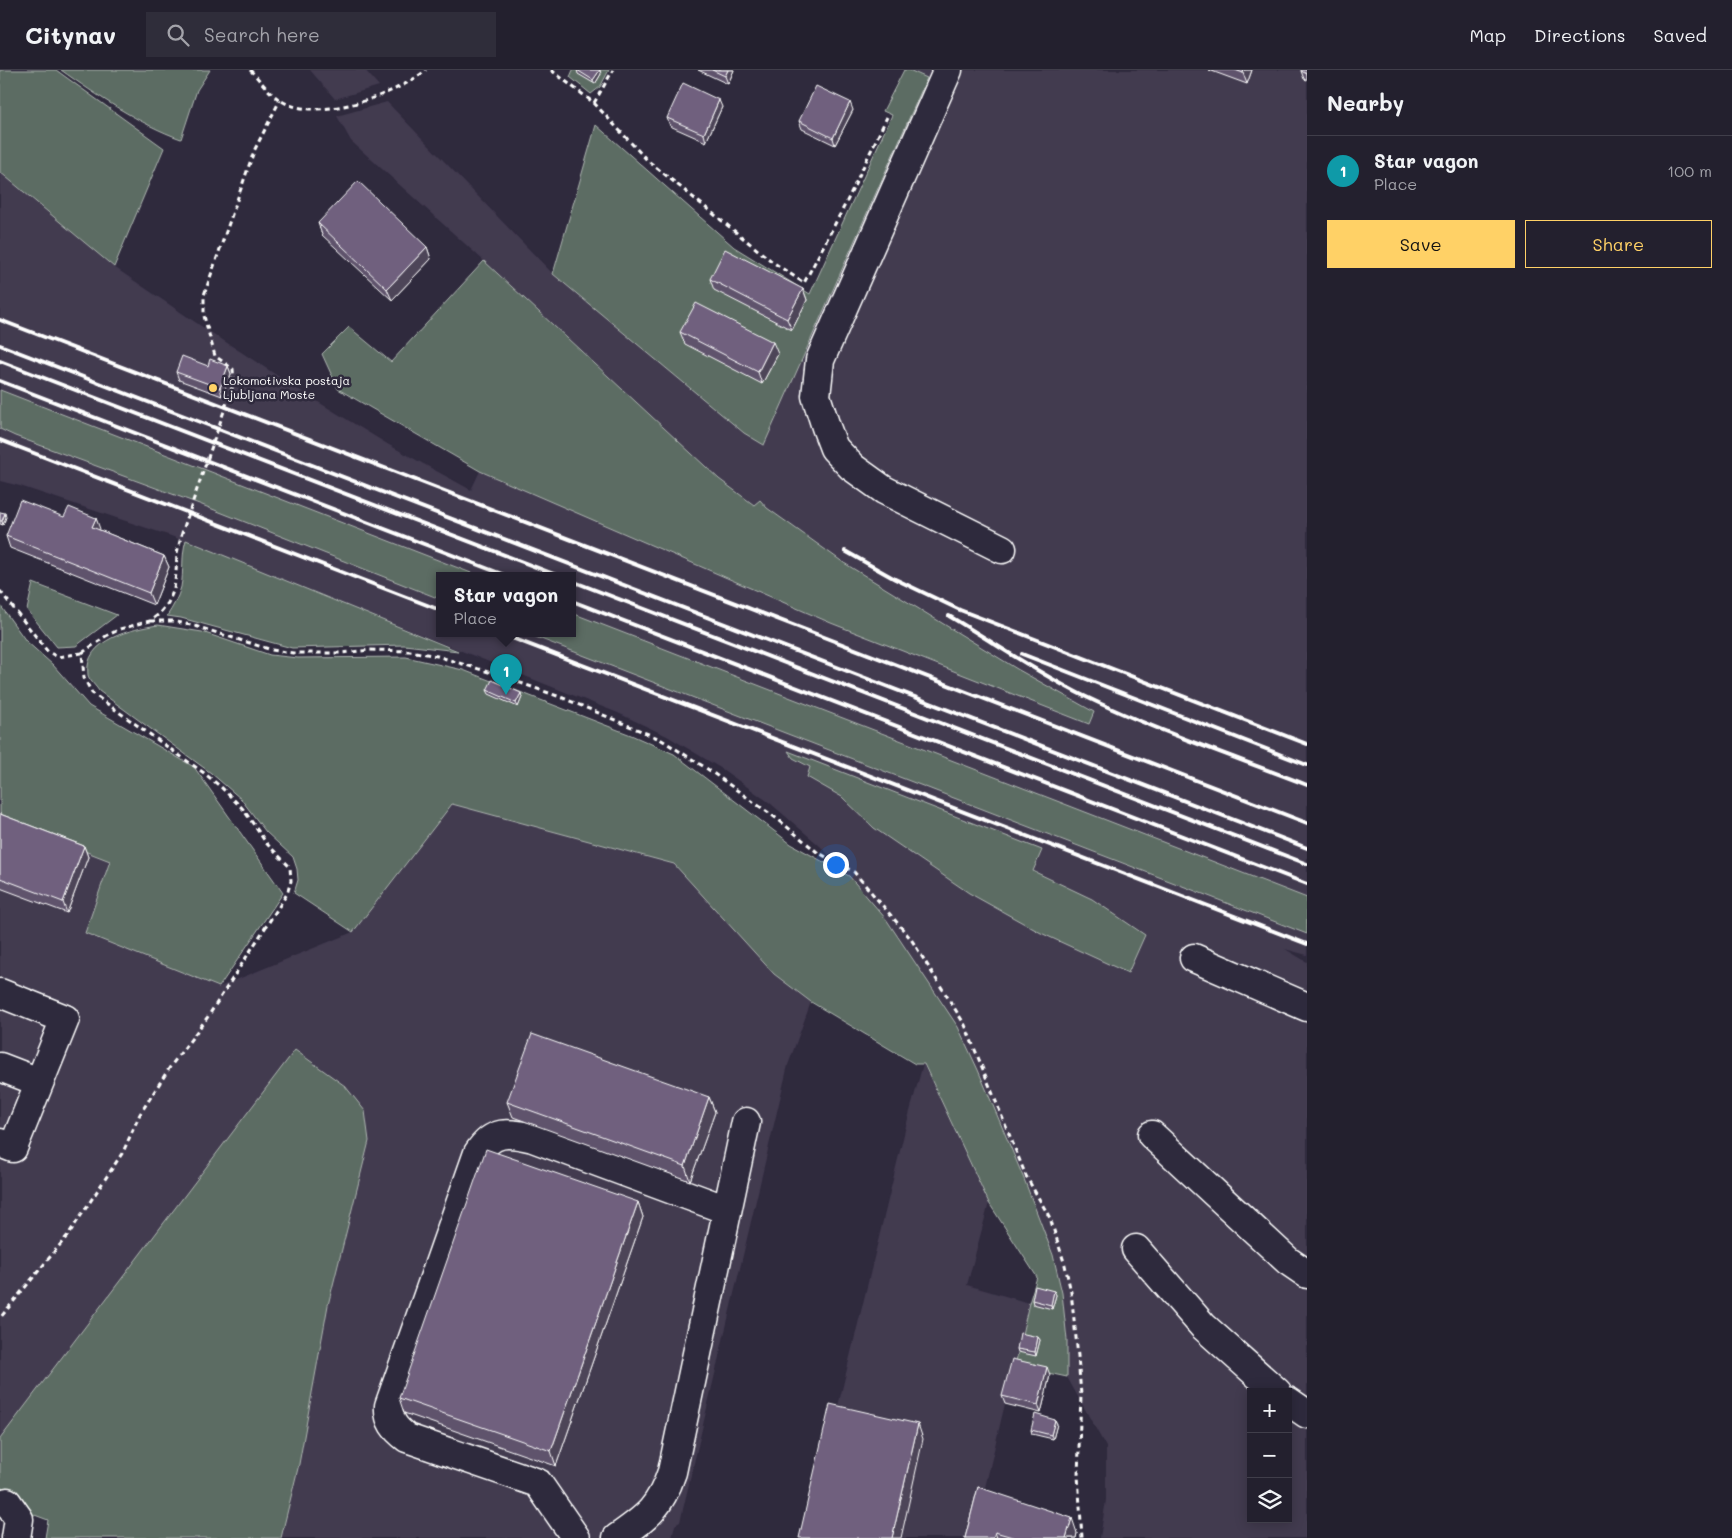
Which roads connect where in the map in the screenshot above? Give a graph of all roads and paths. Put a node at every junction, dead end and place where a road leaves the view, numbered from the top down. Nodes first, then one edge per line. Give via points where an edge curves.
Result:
1 (250, 70) edge
2 (426, 70) edge
3 (551, 70) edge
4 (614, 70) edge
5 (948, 70) edge
6 (280, 100) junction
7 (594, 103) junction
8 (887, 117) dead end
9 (1002, 549) dead end
10 (0, 592) edge
11 (150, 621) junction
12 (82, 653) junction
13 (1194, 958) dead end
14 (0, 993) edge
15 (1307, 1007) edge
16 (0, 1067) edge
17 (39, 1082) junction
18 (746, 1122) dead end
19 (1152, 1134) dead end
20 (0, 1142) edge
21 (727, 1210) junction
22 (1136, 1249) dead end
23 (1307, 1274) edge
24 (0, 1318) edge
25 (1273, 1388) edge
26 (1292, 1404) edge
27 (1307, 1414) edge
28 (2, 1506) edge
29 (16, 1538) edge
30 (576, 1538) edge
31 (617, 1538) edge
32 (1082, 1538) edge

1 - 6 path
2 - 6 path via 398,87 352,105 319,109 297,107
3 - 7 path
4 - 7 path
5 - 9 street via 820,360 816,396 834,448 852,467 884,490
6 - 11 path via 254,151 204,295 204,316 215,356 233,369 234,382 182,534 174,589 168,602
7 - 8 path via 647,160 774,263 804,283
10 - 12 path via 48,652 58,657
11 - 12 path via 120,628
11 - 32 path via 173,621 272,650 293,653 370,650 410,651 437,656 563,698 660,739 780,820 817,852 854,872 911,939 965,1025 1026,1176 1050,1218 1065,1265 1077,1347 1081,1394 1078,1475
12 - 24 path via 84,678 92,693 221,787 290,867 291,881 287,894 207,1018 140,1114 118,1159 68,1235
13 - 15 street
14 - 17 street via 65,1018
16 - 17 street
17 - 20 street via 13,1148
18 - 21 street
19 - 23 street via 1288,1261
21 - 30 street via 519,1135 494,1136 478,1153 388,1415 394,1428 407,1438 538,1484
21 - 31 street via 666,1492 645,1519
22 - 25 street via 1203,1326
26 - 27 street
28 - 29 street via 19,1519

